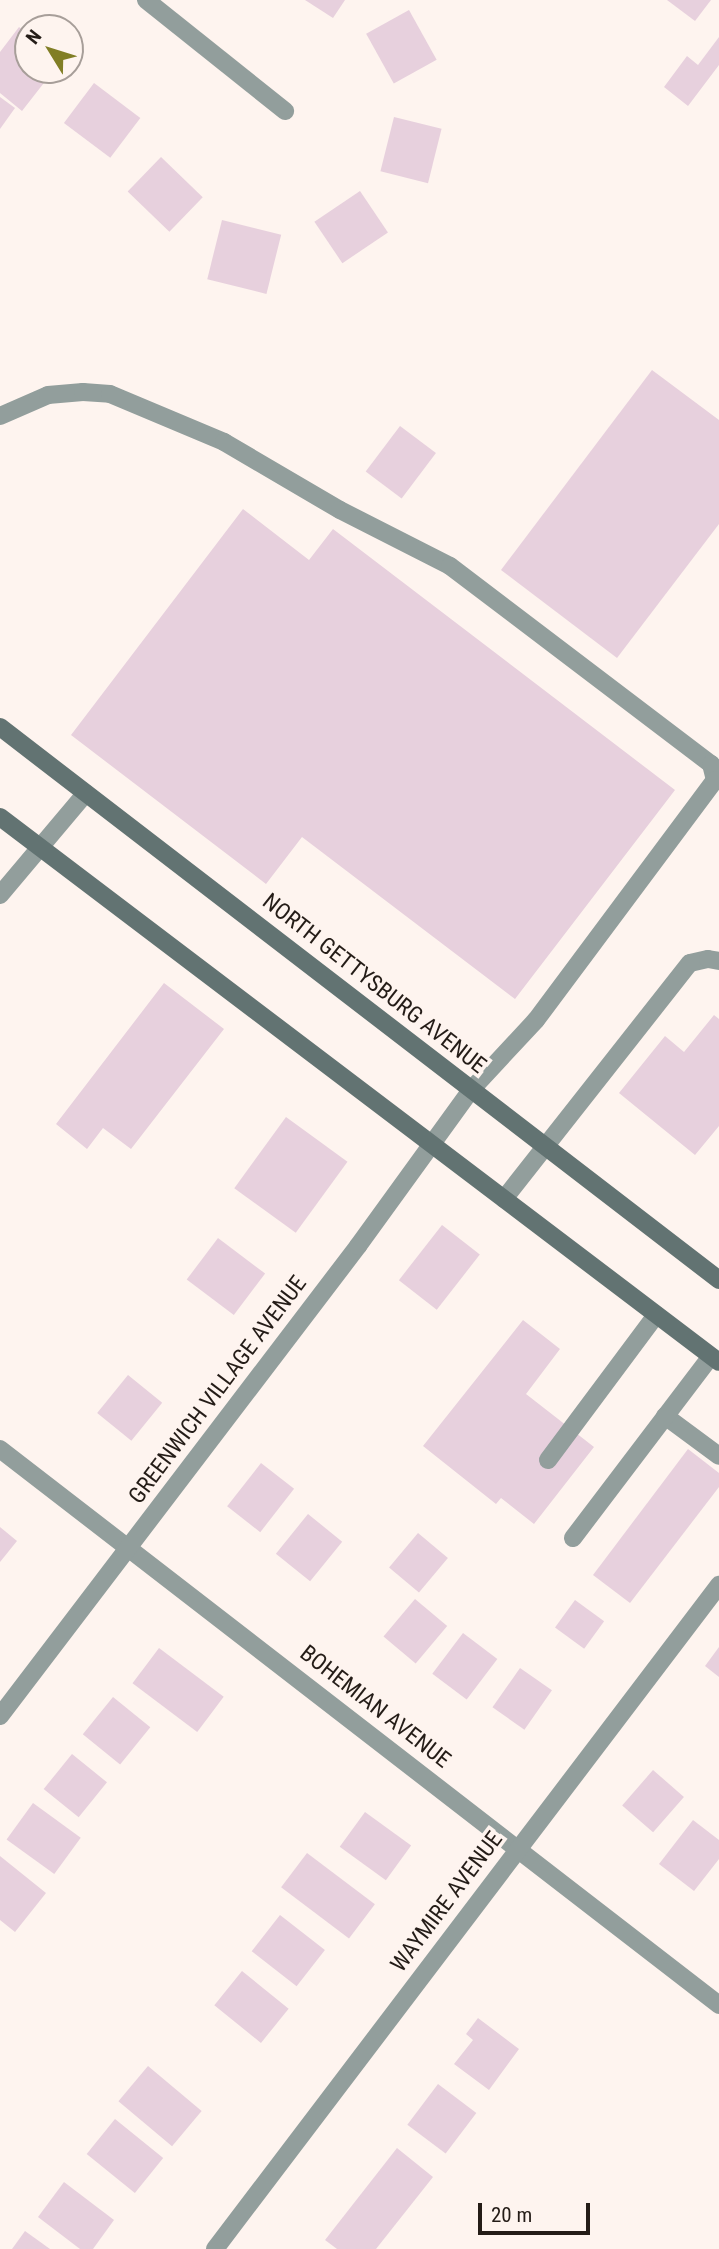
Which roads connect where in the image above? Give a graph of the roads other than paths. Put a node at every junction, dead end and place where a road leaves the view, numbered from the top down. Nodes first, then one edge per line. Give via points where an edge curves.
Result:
1 (146, 0) edge
2 (285, 111) dead end
3 (0, 415) edge
4 (0, 727) edge
5 (86, 793) junction
6 (0, 817) edge
7 (38, 846) junction
8 (0, 895) edge
9 (719, 961) edge
10 (471, 1090) junction
11 (433, 1146) junction
12 (545, 1147) junction
13 (504, 1199) junction
14 (719, 1280) edge
15 (656, 1315) junction
16 (715, 1359) edge
17 (665, 1416) junction
18 (0, 1449) edge
19 (719, 1457) edge
20 (548, 1460) dead end
21 (573, 1538) dead end
22 (128, 1547) junction
23 (719, 1585) edge
24 (0, 1716) edge
25 (518, 1850) junction
26 (719, 2005) edge
27 (215, 2249) edge

1 - 2 street
3 - 10 street, GREENWICH VILLAGE AVENUE via 48,395 110,394 224,442 340,510 450,566 711,764 715,780 536,1020
4 - 5 main road, NORTH GETTYSBURG AVENUE
5 - 7 street
5 - 10 main road, NORTH GETTYSBURG AVENUE
6 - 7 main road
7 - 8 street
7 - 11 main road
9 - 12 street via 690,963
10 - 11 street, GREENWICH VILLAGE AVENUE
10 - 12 main road, NORTH GETTYSBURG AVENUE
11 - 13 main road
11 - 22 street, GREENWICH VILLAGE AVENUE
12 - 13 street
12 - 14 main road, NORTH GETTYSBURG AVENUE
13 - 15 main road
15 - 16 main road
15 - 20 street
16 - 17 street
17 - 19 street
17 - 21 street
18 - 22 street, BOHEMIAN AVENUE
22 - 24 street, GREENWICH VILLAGE AVENUE
22 - 25 street, BOHEMIAN AVENUE
23 - 25 street, WAYMIRE AVENUE
25 - 26 street, BOHEMIAN AVENUE
25 - 27 street, WAYMIRE AVENUE

